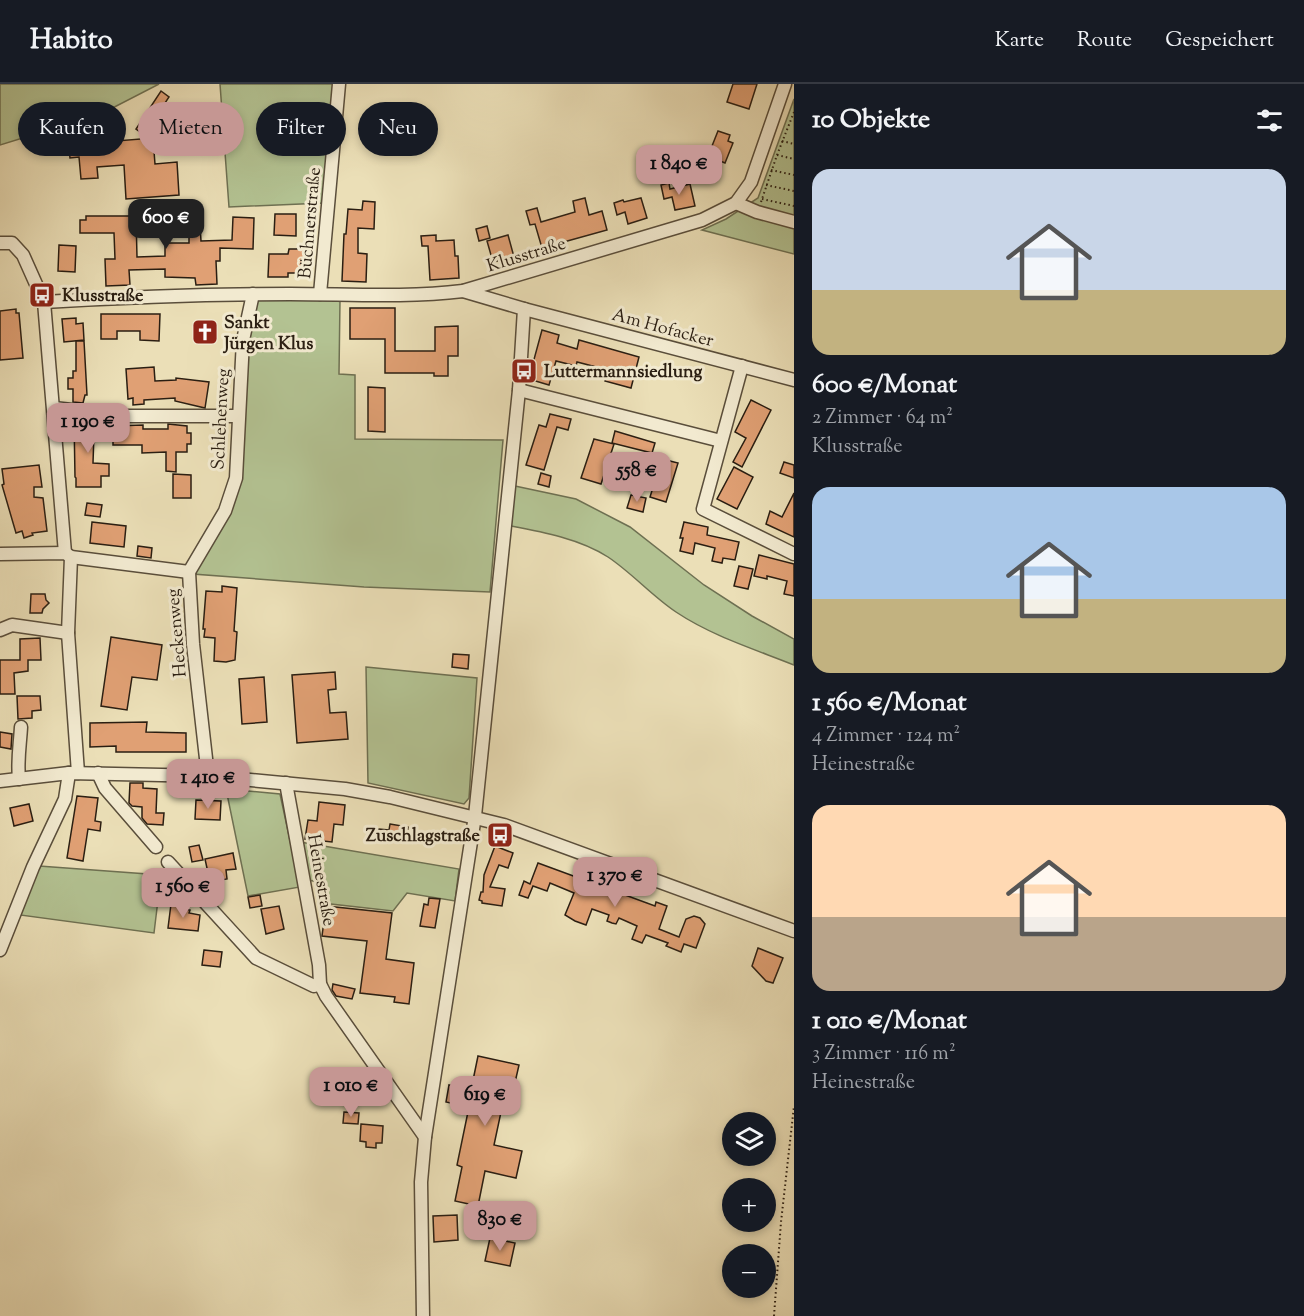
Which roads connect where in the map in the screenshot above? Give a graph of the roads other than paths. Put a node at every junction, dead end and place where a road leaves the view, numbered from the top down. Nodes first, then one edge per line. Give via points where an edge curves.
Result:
1 (339, 84) edge
2 (785, 84) edge
3 (736, 203) junction
4 (794, 222) edge
5 (0, 243) edge
6 (463, 291) junction
7 (253, 294) junction
8 (320, 294) junction
9 (44, 302) junction
10 (524, 309) junction
11 (742, 366) junction
12 (794, 380) edge
13 (519, 390) junction
14 (54, 408) junction
15 (238, 416) junction
16 (721, 441) junction
17 (0, 554) edge
18 (794, 554) edge
19 (68, 555) junction
20 (189, 572) junction
21 (0, 630) edge
22 (68, 633) junction
23 (21, 727) dead end
24 (73, 773) junction
25 (98, 773) junction
26 (208, 776) junction
27 (19, 779) junction
28 (0, 782) edge
29 (286, 783) junction
30 (475, 816) junction
31 (156, 847) dead end
32 (168, 861) dead end
33 (794, 932) edge
34 (0, 950) edge
35 (320, 984) junction
36 (424, 1137) junction
37 (423, 1316) edge

1 - 8 street, Büchnerstraße
2 - 3 street, Klusstraße via 752,182
3 - 4 street
3 - 6 street, Klusstraße via 702,220
5 - 9 street via 12,243 23,255
6 - 8 street, Klusstraße via 423,296
6 - 10 street
7 - 8 street, Klusstraße
7 - 9 street, Klusstraße
7 - 15 street, Schlehenweg via 243,340
9 - 14 street
10 - 11 street, Am Hofacker
10 - 13 street
11 - 12 street, Am Hofacker
11 - 16 street
13 - 16 street
13 - 30 street
14 - 15 street via 123,416
14 - 19 street
15 - 20 street, Schlehenweg via 236,478 225,511
16 - 18 street via 703,509
17 - 19 street
19 - 20 street, Heckenweg
19 - 22 street
20 - 26 street, Heckenweg
21 - 22 street via 12,625
22 - 24 street
23 - 27 street
24 - 25 street
24 - 27 street
24 - 34 street
25 - 26 street
25 - 31 street via 105,788
26 - 29 street
27 - 28 street
29 - 30 street via 345,789
29 - 35 street, Heinestraße
30 - 33 street
30 - 36 street
32 - 35 street via 256,958 314,986
35 - 36 street, Heinestraße
36 - 37 street via 420,1182

